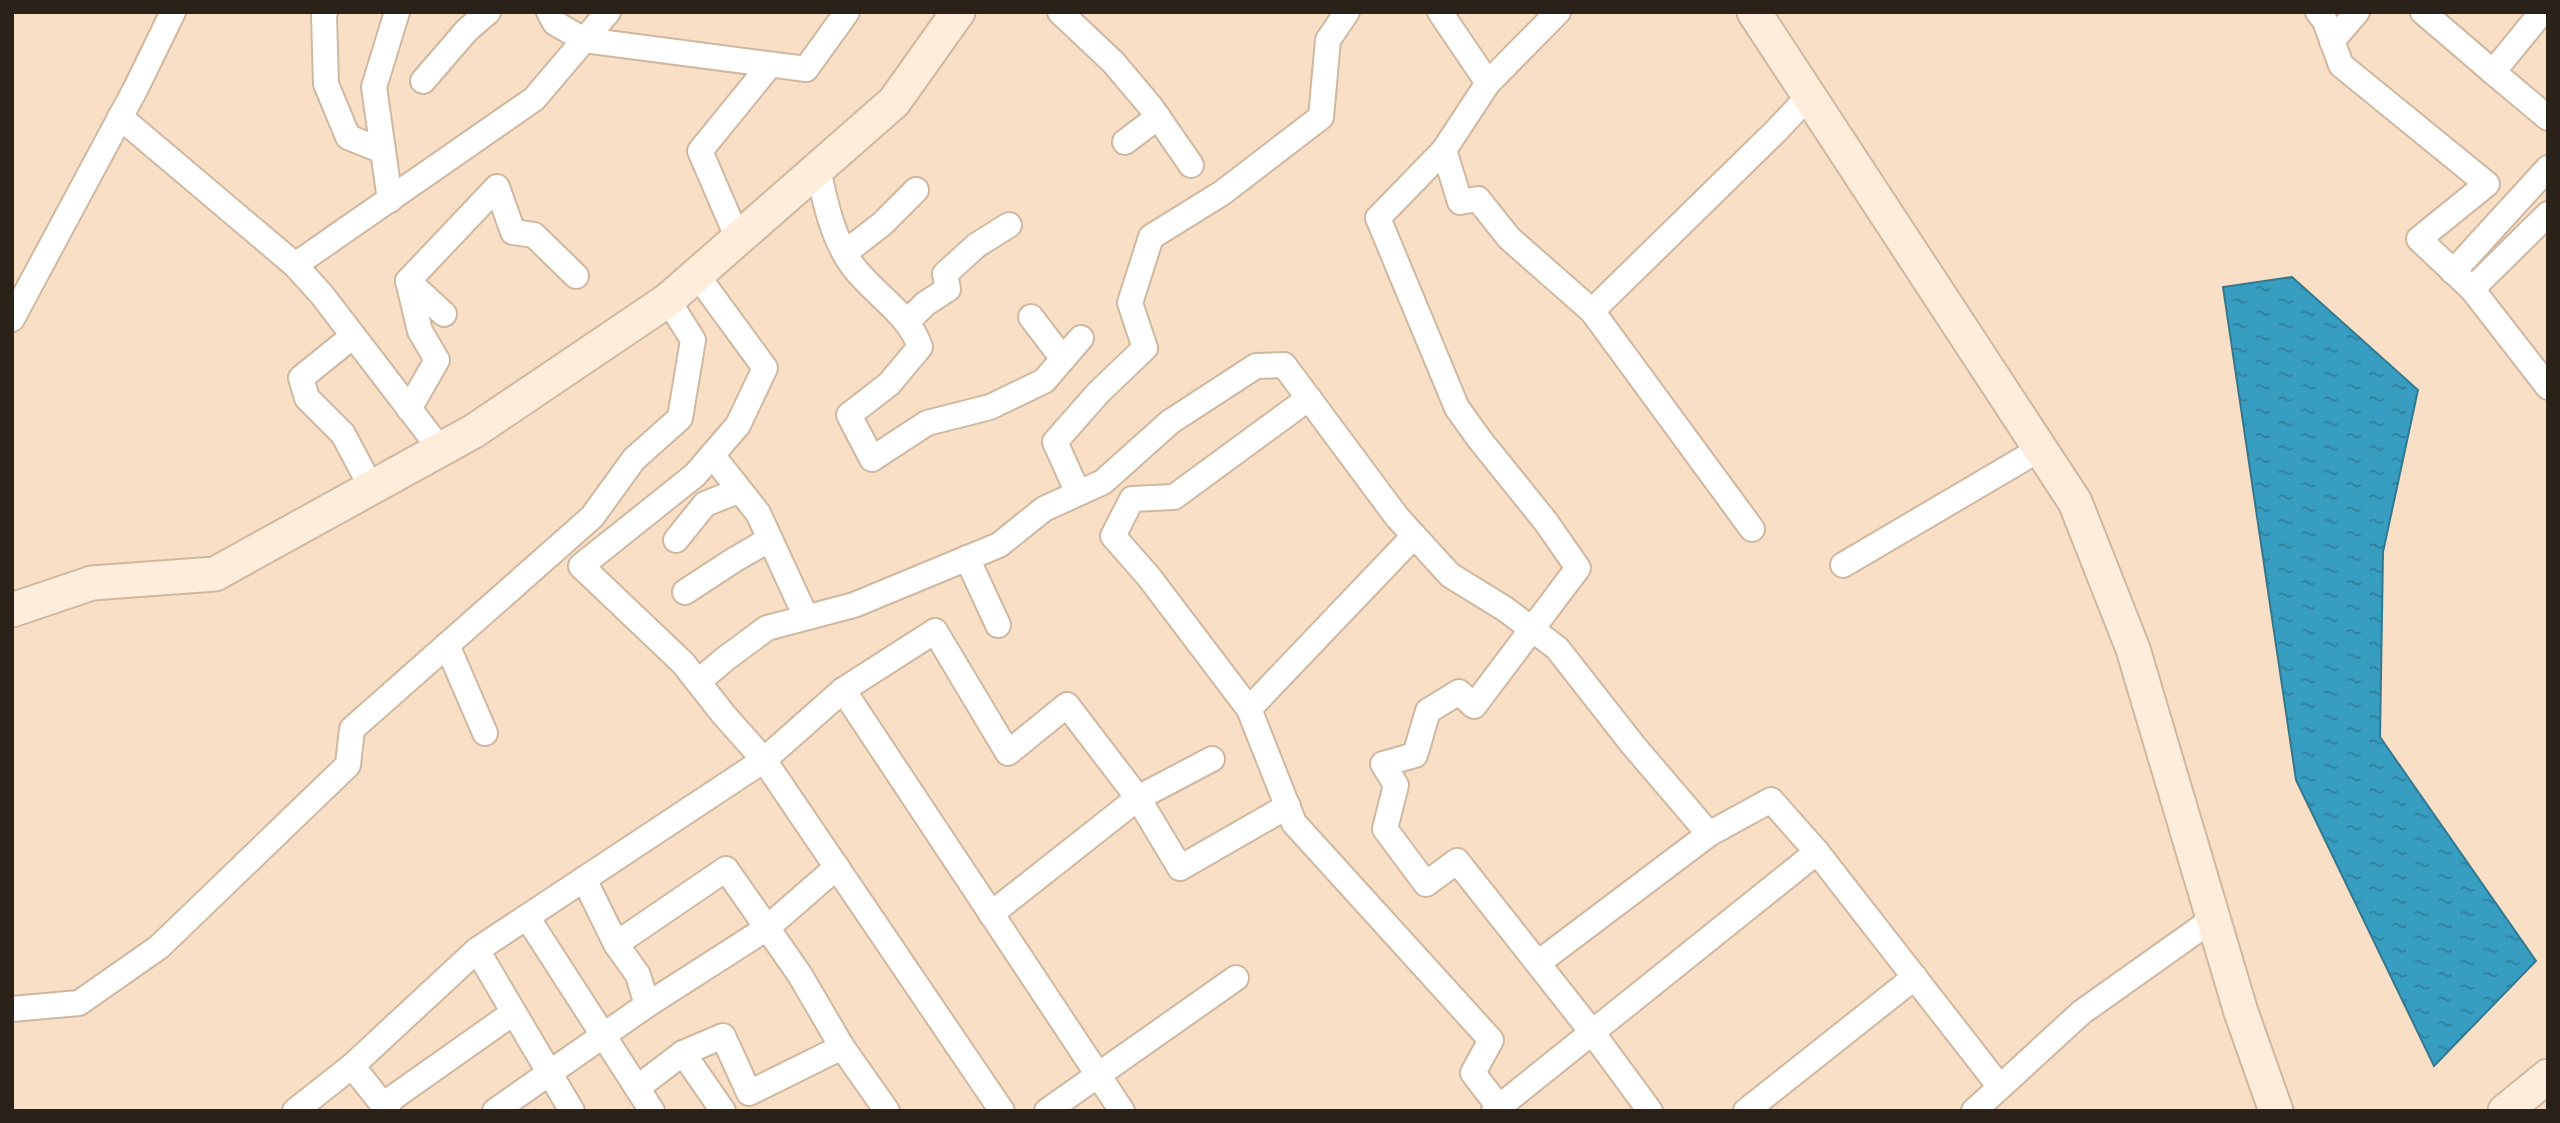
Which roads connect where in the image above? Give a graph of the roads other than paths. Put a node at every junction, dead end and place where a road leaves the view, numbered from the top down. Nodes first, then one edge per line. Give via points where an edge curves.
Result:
1 (173, 12) edge
2 (326, 12) edge
3 (397, 12) edge
4 (488, 12) edge
5 (549, 12) edge
6 (608, 12) edge
7 (847, 12) edge
8 (958, 12) edge
9 (1060, 12) edge
10 (1347, 12) edge
11 (1440, 12) edge
12 (1558, 12) edge
13 (1754, 12) edge
14 (2318, 12) edge
15 (2357, 12) edge
16 (2423, 12) edge
17 (2542, 12) edge
18 (584, 40) junction
19 (2332, 41) junction
20 (771, 65) junction
21 (2493, 72) junction
22 (423, 81) dead end
23 (1488, 83) junction
24 (1809, 96) junction
25 (120, 117) junction
26 (1158, 117) junction
27 (2548, 118) edge
28 (1125, 142) dead end
29 (1444, 150) junction
30 (383, 151) junction
31 (1191, 165) dead end
32 (2548, 168) edge
33 (818, 169) junction
34 (916, 190) dead end
35 (390, 200) junction
36 (2548, 214) edge
37 (1009, 225) dead end
38 (738, 239) junction
39 (846, 252) junction
40 (295, 265) junction
41 (2453, 272) junction
42 (697, 275) junction
43 (576, 276) dead end
44 (408, 281) junction
45 (2472, 289) junction
46 (668, 300) junction
47 (1592, 311) junction
48 (444, 314) dead end
49 (1031, 317) dead end
50 (12, 319) edge
51 (906, 322) junction
52 (353, 336) junction
53 (1081, 338) dead end
54 (1063, 359) junction
55 (2548, 387) edge
56 (1310, 398) junction
57 (409, 409) junction
58 (2040, 449) junction
59 (441, 450) junction
60 (712, 456) junction
61 (1131, 457) junction
62 (372, 487) junction
63 (738, 491) junction
64 (1078, 493) junction
65 (1132, 499) junction
66 (1752, 529) dead end
67 (1414, 536) junction
68 (770, 539) junction
69 (676, 540) dead end
70 (967, 558) junction
71 (1843, 565) dead end
72 (685, 592) dead end
73 (12, 610) edge
74 (806, 617) junction
75 (998, 625) dead end
76 (1531, 629) junction
77 (447, 645) junction
78 (698, 682) junction
79 (843, 690) junction
80 (1249, 709) junction
81 (485, 733) dead end
82 (764, 760) junction
83 (1212, 760) dead end
84 (1138, 798) junction
85 (1287, 806) junction
86 (1709, 834) junction
87 (1817, 852) junction
88 (837, 867) junction
89 (584, 879) junction
90 (991, 914) junction
91 (527, 917) junction
92 (2213, 919) junction
93 (767, 928) junction
94 (616, 944) junction
95 (477, 950) junction
96 (1538, 963) junction
97 (1236, 978) dead end
98 (1915, 978) junction
99 (647, 1005) junction
100 (12, 1009) edge
101 (513, 1013) junction
102 (1592, 1032) junction
103 (603, 1036) junction
104 (842, 1047) junction
105 (683, 1053) junction
106 (352, 1066) junction
107 (548, 1074) junction
108 (1098, 1075) junction
109 (2548, 1076) edge
110 (2000, 1087) junction
111 (637, 1088) junction
112 (303, 1108) edge
113 (387, 1109) edge
114 (1497, 1109) edge
115 (495, 1111) edge
116 (572, 1111) edge
117 (652, 1111) edge
118 (723, 1111) edge
119 (887, 1111) edge
120 (1002, 1111) edge
121 (1047, 1111) edge
122 (1122, 1111) edge
123 (1650, 1111) edge
124 (1746, 1111) edge
125 (1974, 1111) edge
126 (2276, 1111) edge
127 (2505, 1111) edge

1 - 25 street
2 - 30 street via 326,83 348,137
3 - 30 street via 374,87
4 - 22 street
5 - 18 street via 555,23
6 - 18 street
7 - 20 street via 806,69
8 - 33 main road via 894,102
9 - 26 street via 1113,62
10 - 64 street via 1328,40 1321,117 1222,193 1152,237 1130,303 1145,348 1055,442
11 - 23 street
12 - 23 street
13 - 24 main road
14 - 19 street
15 - 19 street
16 - 21 street
17 - 21 street
18 - 20 street
18 - 35 street via 534,99
19 - 41 street via 2341,65 2487,184 2419,239
20 - 38 street via 700,151
21 - 27 street
23 - 29 street
24 - 47 street
24 - 58 main road
25 - 40 street
25 - 50 street
26 - 28 street
26 - 31 street
29 - 47 street via 1460,202 1478,199 1509,238
29 - 76 street via 1378,218 1457,408 1578,568
30 - 35 street
32 - 41 street
33 - 38 main road
33 - 39 street via 829,217
34 - 39 street
35 - 40 street
36 - 45 street
37 - 51 street via 977,244 945,274 948,289
38 - 42 main road
39 - 51 street via 852,265
40 - 52 street
41 - 45 street
42 - 46 main road
42 - 60 street via 765,368 737,425
43 - 44 street via 534,235 513,232 497,187
44 - 48 street
44 - 57 street via 419,331 437,360
45 - 55 street
46 - 59 main road
46 - 77 street via 693,340 680,418 634,459 592,517
47 - 66 street
49 - 54 street
51 - 54 street via 914,329 920,347 889,384 849,415 872,459 927,423 990,407 1044,381
52 - 57 street
52 - 62 street via 301,378 307,398 343,434
53 - 54 street
56 - 61 street via 1283,365 1256,366 1170,422
56 - 65 street via 1174,497
56 - 67 street
57 - 59 street
58 - 71 street
58 - 92 main road via 2075,502 2133,649
59 - 62 main road
60 - 63 street
60 - 78 street via 695,475 581,566
61 - 64 street via 1103,482
61 - 65 street
62 - 73 main road via 215,574 92,583
63 - 68 street via 758,513
63 - 69 street via 705,504
64 - 70 street via 1044,509 999,545
65 - 80 street via 1113,536
67 - 76 street via 1450,575
67 - 80 street
68 - 72 street
68 - 74 street
70 - 74 street via 854,605
70 - 75 street
74 - 78 street via 767,628
76 - 86 street via 1557,648
76 - 96 street via 1474,706 1458,692 1428,712 1415,755 1383,764 1396,785 1385,829 1426,884 1457,861
77 - 81 street
77 - 100 street via 352,729 348,765 159,947 79,1003
78 - 82 street
79 - 82 street
79 - 84 street via 935,631 1009,753 1067,705
79 - 90 street
80 - 85 street
82 - 88 street
82 - 89 street
83 - 84 street
84 - 85 street via 1180,868
84 - 90 street
85 - 114 street via 1294,823 1491,1040 1473,1073
86 - 87 street via 1771,800
86 - 96 street
87 - 98 street
87 - 102 street
88 - 93 street
88 - 120 street
89 - 91 street
89 - 94 street
90 - 108 street
91 - 95 street
91 - 103 street
92 - 110 street via 2082,1012
92 - 126 main road
93 - 94 street via 726,869
93 - 99 street
93 - 104 street
94 - 99 street via 638,975
95 - 101 street
95 - 106 street
96 - 102 street
97 - 108 street
98 - 110 street
98 - 124 street
99 - 103 street
101 - 107 street
101 - 113 street via 394,1097
102 - 114 street
102 - 123 street
103 - 107 street
103 - 111 street
104 - 105 street via 749,1093 723,1036
104 - 119 street
105 - 111 street
105 - 118 street
106 - 112 street
106 - 113 street
107 - 115 street
107 - 116 street
108 - 121 street
108 - 122 street
109 - 127 main road
110 - 125 street
111 - 117 street

